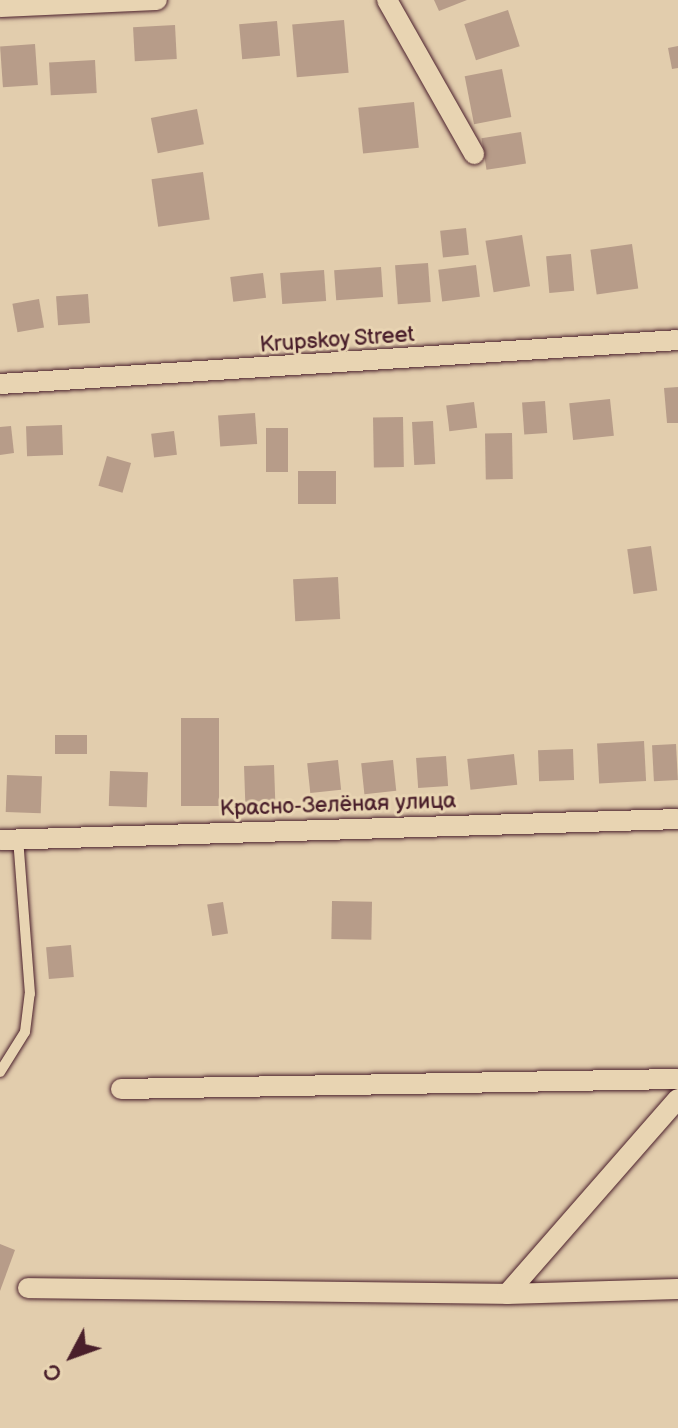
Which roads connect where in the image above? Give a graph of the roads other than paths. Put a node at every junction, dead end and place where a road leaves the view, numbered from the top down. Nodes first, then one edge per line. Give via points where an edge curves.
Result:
1 (157, 0) edge
2 (387, 0) edge
3 (3, 5) edge
4 (474, 154) dead end
5 (678, 340) edge
6 (0, 384) edge
7 (678, 819) edge
8 (9, 839) edge
9 (0, 1072) edge
10 (678, 1079) edge
11 (121, 1089) dead end
12 (678, 1099) edge
13 (28, 1288) dead end
14 (678, 1289) edge
15 (507, 1294) junction

1 - 3 street
2 - 4 street
5 - 6 street, Krupskoy Street
7 - 8 street, Красно-Зелёная улица
8 - 9 lane via 30,994 25,1032
10 - 11 street
12 - 15 street
13 - 15 street
14 - 15 street

